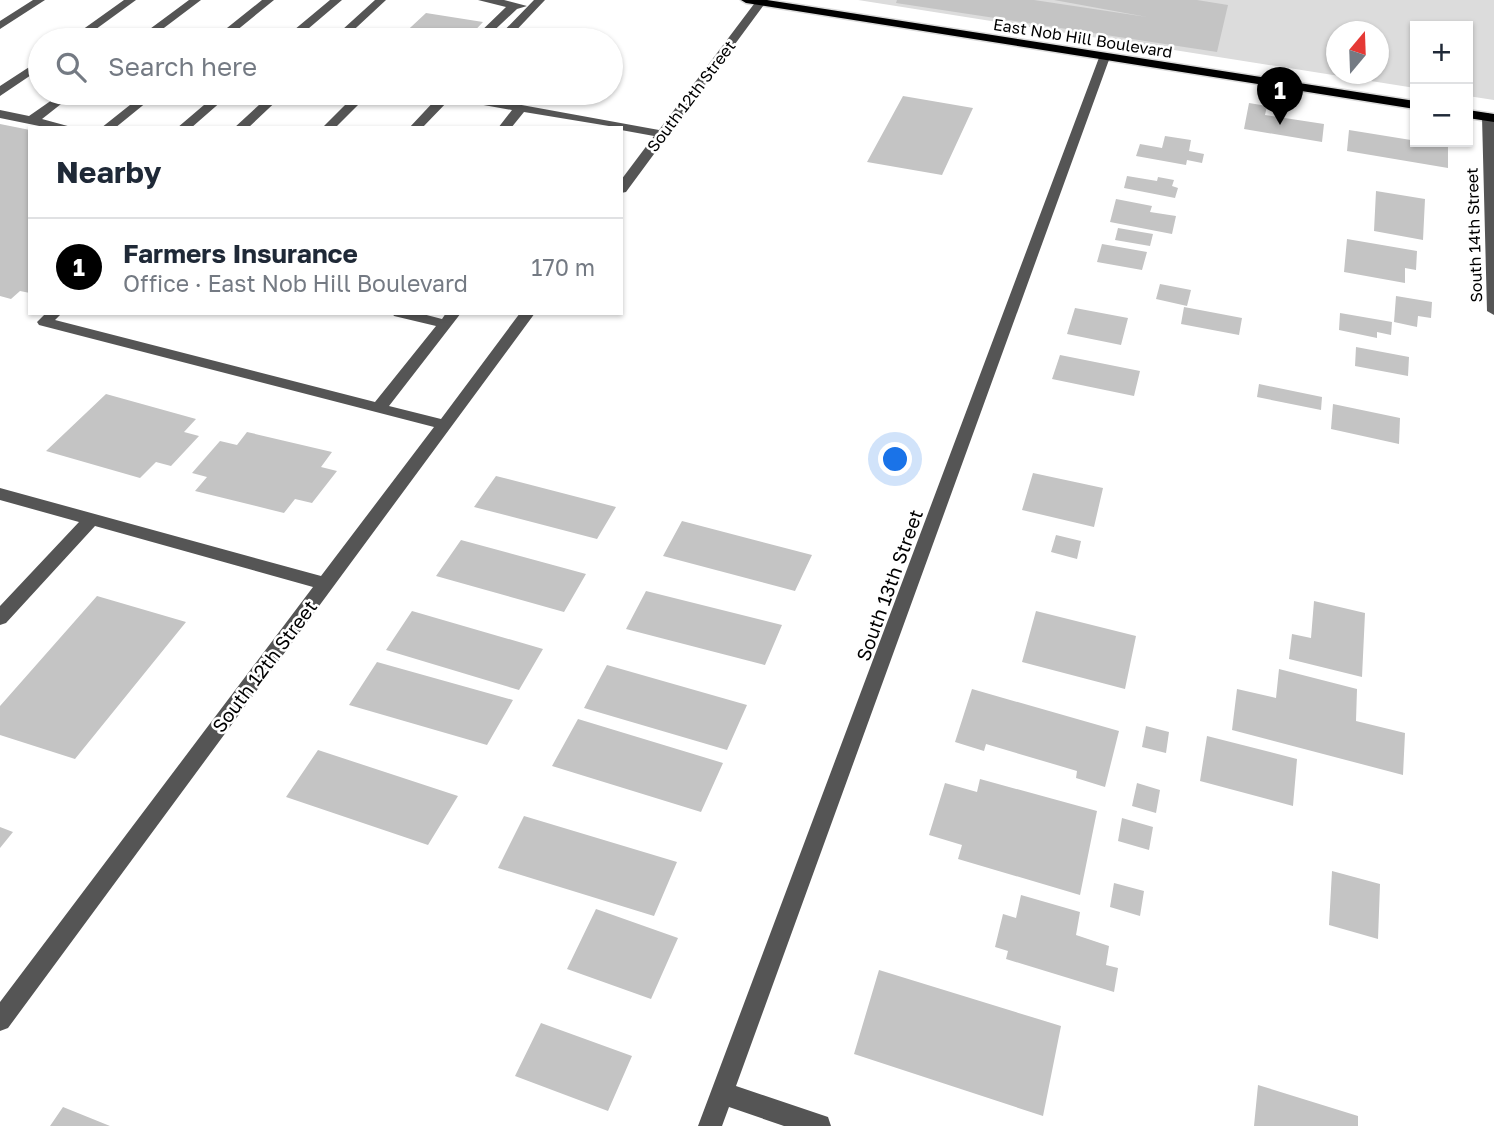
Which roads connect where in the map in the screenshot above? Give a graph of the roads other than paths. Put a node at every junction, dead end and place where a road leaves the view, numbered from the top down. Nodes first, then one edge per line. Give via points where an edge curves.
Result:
1 (40, 0) edge
2 (131, 0) edge
3 (196, 0) edge
4 (269, 0) edge
5 (337, 0) edge
6 (381, 0) edge
7 (483, 0) edge
8 (746, 0) edge
9 (761, 2) junction
10 (536, 4) edge
11 (514, 5) junction
12 (0, 26) edge
13 (91, 28) edge
14 (158, 28) edge
15 (233, 28) edge
16 (303, 28) edge
17 (350, 28) edge
18 (490, 28) edge
19 (513, 28) edge
20 (1104, 57) junction
21 (28, 72) edge
22 (0, 92) edge
23 (53, 105) edge
24 (137, 105) edge
25 (211, 105) edge
26 (266, 105) edge
27 (352, 105) edge
28 (434, 105) edge
29 (506, 105) edge
30 (1410, 105) edge
31 (521, 108) junction
32 (0, 114) edge
33 (1473, 115) edge
34 (1491, 117) edge
35 (32, 120) junction
36 (593, 125) edge
37 (60, 126) edge
38 (110, 126) edge
39 (185, 126) edge
40 (242, 126) edge
41 (330, 126) edge
42 (417, 126) edge
43 (505, 126) edge
44 (623, 129) edge
45 (663, 134) junction
46 (623, 186) edge
47 (1494, 311) edge
48 (53, 315) edge
49 (416, 315) edge
50 (527, 315) edge
51 (449, 319) edge
52 (379, 408) junction
53 (445, 425) junction
54 (0, 494) edge
55 (91, 520) junction
56 (326, 584) junction
57 (0, 618) edge
58 (0, 1020) edge
59 (722, 1093) junction
60 (710, 1126) edge
61 (819, 1126) edge

1 - 12 street
2 - 13 street
3 - 14 street
4 - 15 street
5 - 16 street
6 - 17 street
7 - 11 street
8 - 9 main road, East Nob Hill Boulevard
9 - 20 main road, East Nob Hill Boulevard
9 - 45 street, South 12th Street
10 - 11 street
10 - 19 street
11 - 18 street
20 - 30 main road, East Nob Hill Boulevard
20 - 59 street, South 13th Street
21 - 22 street
23 - 35 street
24 - 38 street
25 - 39 street
26 - 40 street
27 - 41 street
28 - 42 street
29 - 31 street
31 - 36 street
31 - 43 street
32 - 35 street
33 - 34 main road
34 - 47 street, South 14th Street
35 - 37 street
44 - 45 street
45 - 46 street, South 12th Street
48 - 52 street via 44,323
49 - 51 street
50 - 53 street, South 12th Street
51 - 52 street
52 - 53 street
53 - 56 street, South 12th Street
54 - 55 street
55 - 56 street
55 - 57 street
56 - 58 street, South 12th Street
59 - 60 street, South 13th Street
59 - 61 street

